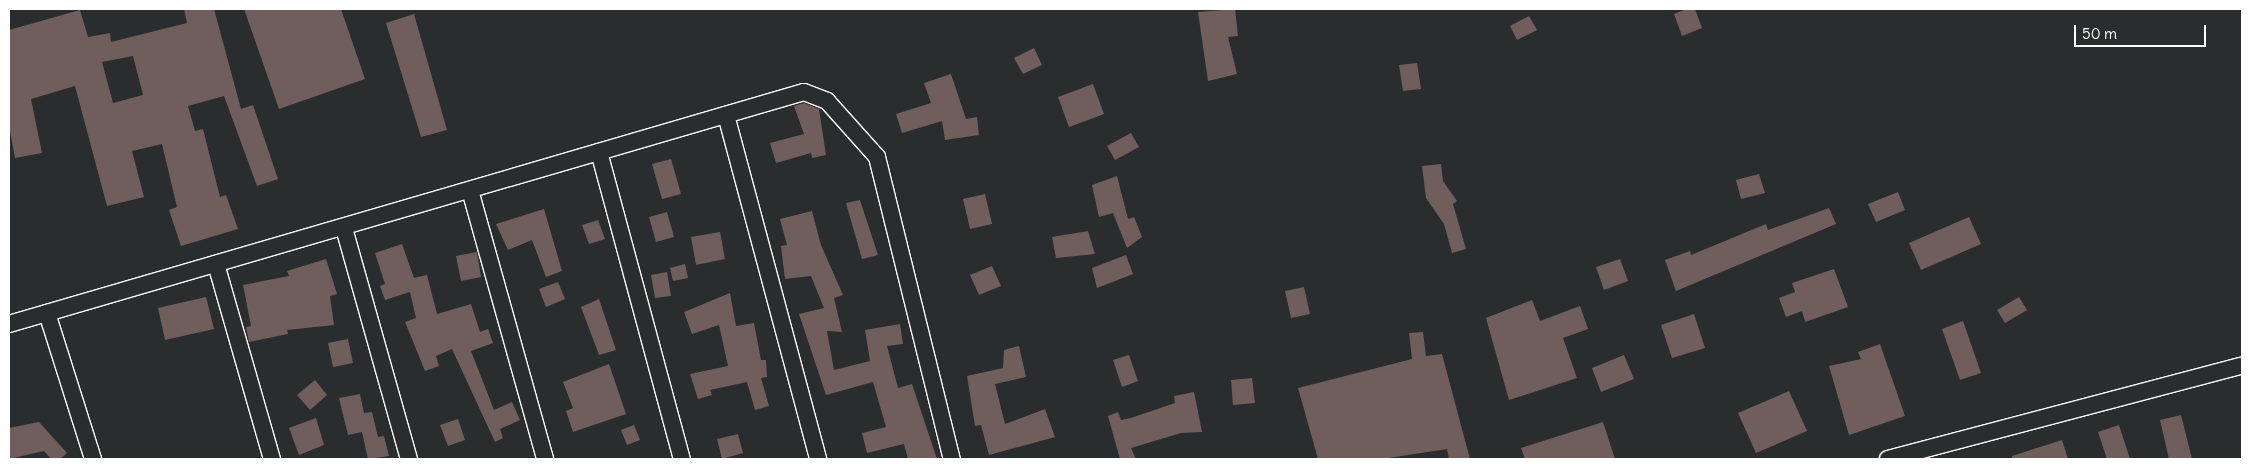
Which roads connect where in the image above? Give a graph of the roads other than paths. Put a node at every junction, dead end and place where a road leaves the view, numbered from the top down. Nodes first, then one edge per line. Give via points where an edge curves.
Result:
1 (726, 115) junction
2 (598, 152) junction
3 (470, 190) junction
4 (344, 228) junction
5 (216, 264) junction
6 (47, 313) junction
7 (9, 324) edge
8 (2241, 366) edge
9 (93, 459) edge
10 (272, 459) edge
11 (409, 459) edge
12 (545, 459) edge
13 (682, 459) edge
14 (818, 459) edge
15 (952, 459) edge
16 (1888, 459) edge

1 - 2 street
1 - 14 street
1 - 15 street via 804,92 827,101 877,157
2 - 3 street
2 - 13 street
3 - 4 street
3 - 12 street
4 - 5 street
4 - 11 street
5 - 6 street
5 - 10 street
6 - 7 street
6 - 9 street
8 - 16 street

